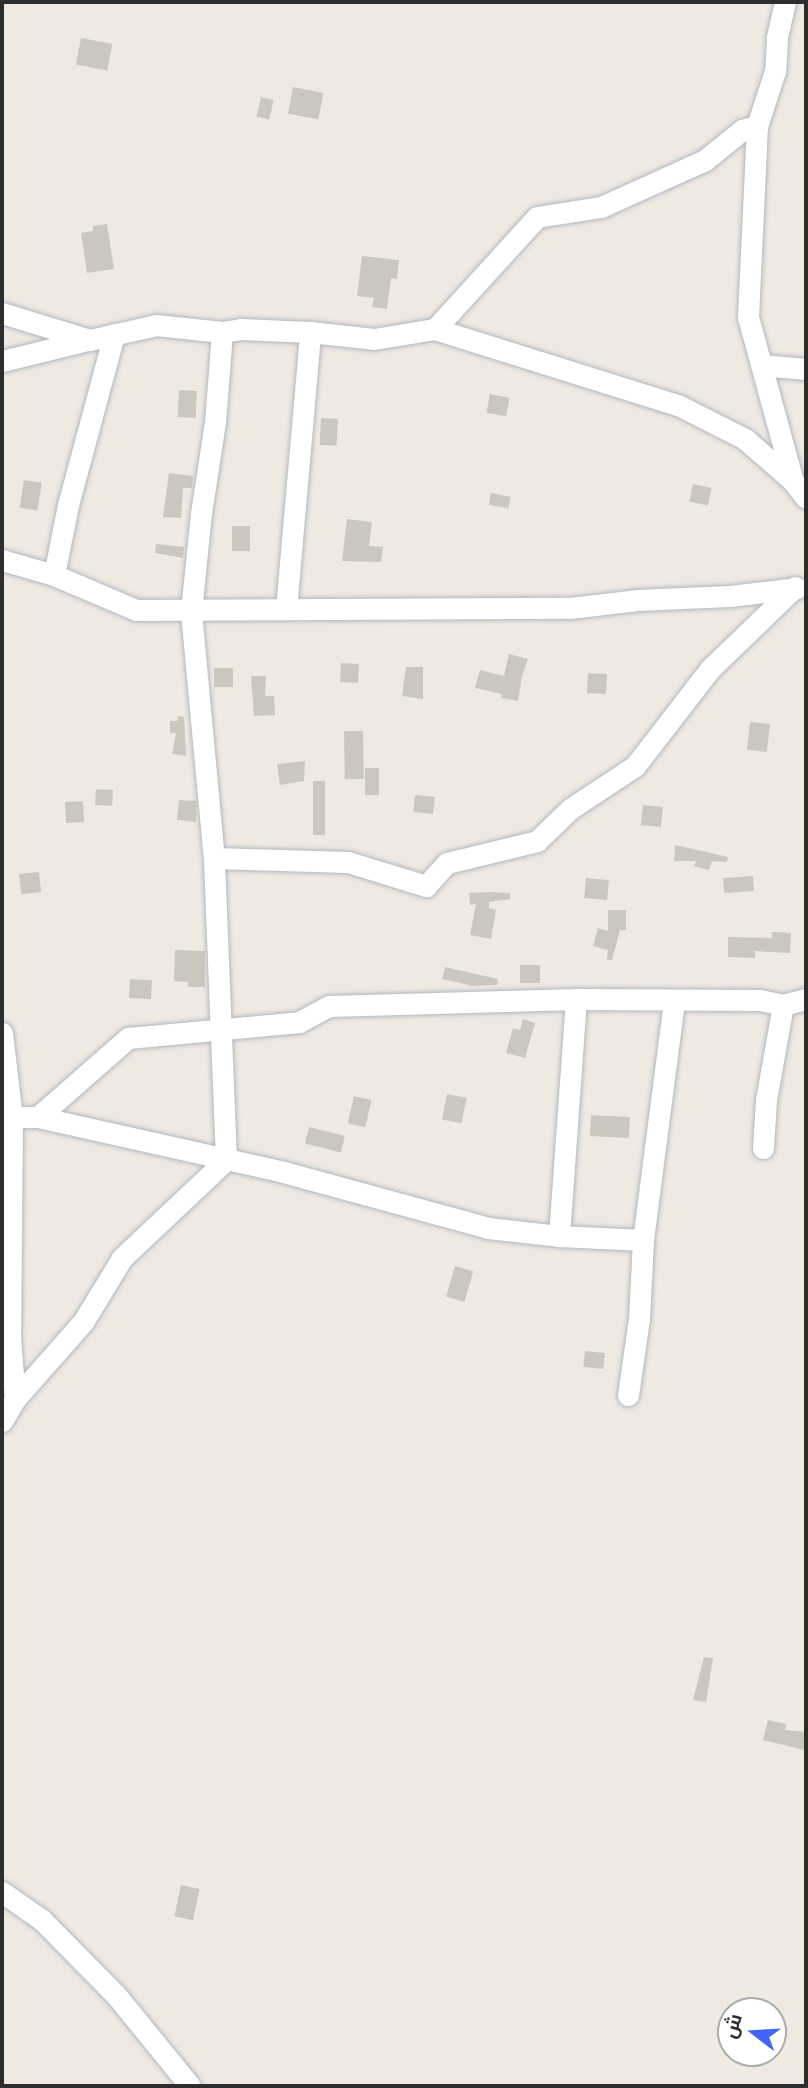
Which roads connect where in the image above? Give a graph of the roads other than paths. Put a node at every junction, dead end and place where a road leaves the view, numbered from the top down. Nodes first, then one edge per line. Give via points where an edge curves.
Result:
1 (785, 2) edge
2 (757, 126) junction
3 (2, 313) edge
4 (435, 329) junction
5 (222, 332) junction
6 (310, 332) junction
7 (114, 334) junction
8 (90, 340) junction
9 (2, 361) edge
10 (761, 365) junction
11 (806, 369) edge
12 (793, 481) junction
13 (806, 498) edge
14 (2, 560) edge
15 (54, 575) junction
16 (800, 588) edge
17 (286, 609) junction
18 (191, 612) junction
19 (214, 858) junction
20 (576, 999) junction
21 (806, 999) edge
22 (674, 1000) junction
23 (783, 1005) junction
24 (221, 1030) junction
25 (2, 1033) edge
26 (38, 1117) junction
27 (7, 1118) edge
28 (762, 1148) dead end
29 (226, 1160) junction
30 (559, 1236) junction
31 (643, 1240) junction
32 (628, 1395) dead end
33 (15, 1399) junction
34 (2, 1421) edge
35 (2, 1892) edge
36 (190, 2086) edge

1 - 2 street via 775,71
2 - 4 street via 742,130 705,160 601,207 537,217
2 - 10 street via 748,317
3 - 8 street
4 - 6 street via 374,339
4 - 12 street via 678,405 745,439
5 - 6 street via 241,328
5 - 7 street via 156,325
5 - 18 street
6 - 17 street
7 - 8 street
7 - 15 street
8 - 9 street
10 - 11 street
10 - 12 street
12 - 13 street
14 - 15 street
15 - 18 street via 136,610
16 - 17 street via 570,608
16 - 19 street via 710,668 635,765 570,809 537,841 447,863 426,886 348,862
17 - 18 street
18 - 19 street
19 - 24 street
20 - 22 street
20 - 24 street via 329,1006 299,1022
20 - 30 street
21 - 23 street
22 - 23 street via 760,1000
22 - 31 street
23 - 28 street
24 - 26 street via 128,1038
24 - 29 street
25 - 27 street
26 - 27 street
26 - 29 street
27 - 33 street
29 - 30 street via 488,1228
29 - 33 street via 122,1258 83,1322
30 - 31 street
31 - 32 street via 639,1318
33 - 34 street
35 - 36 street via 41,1920 116,1995

